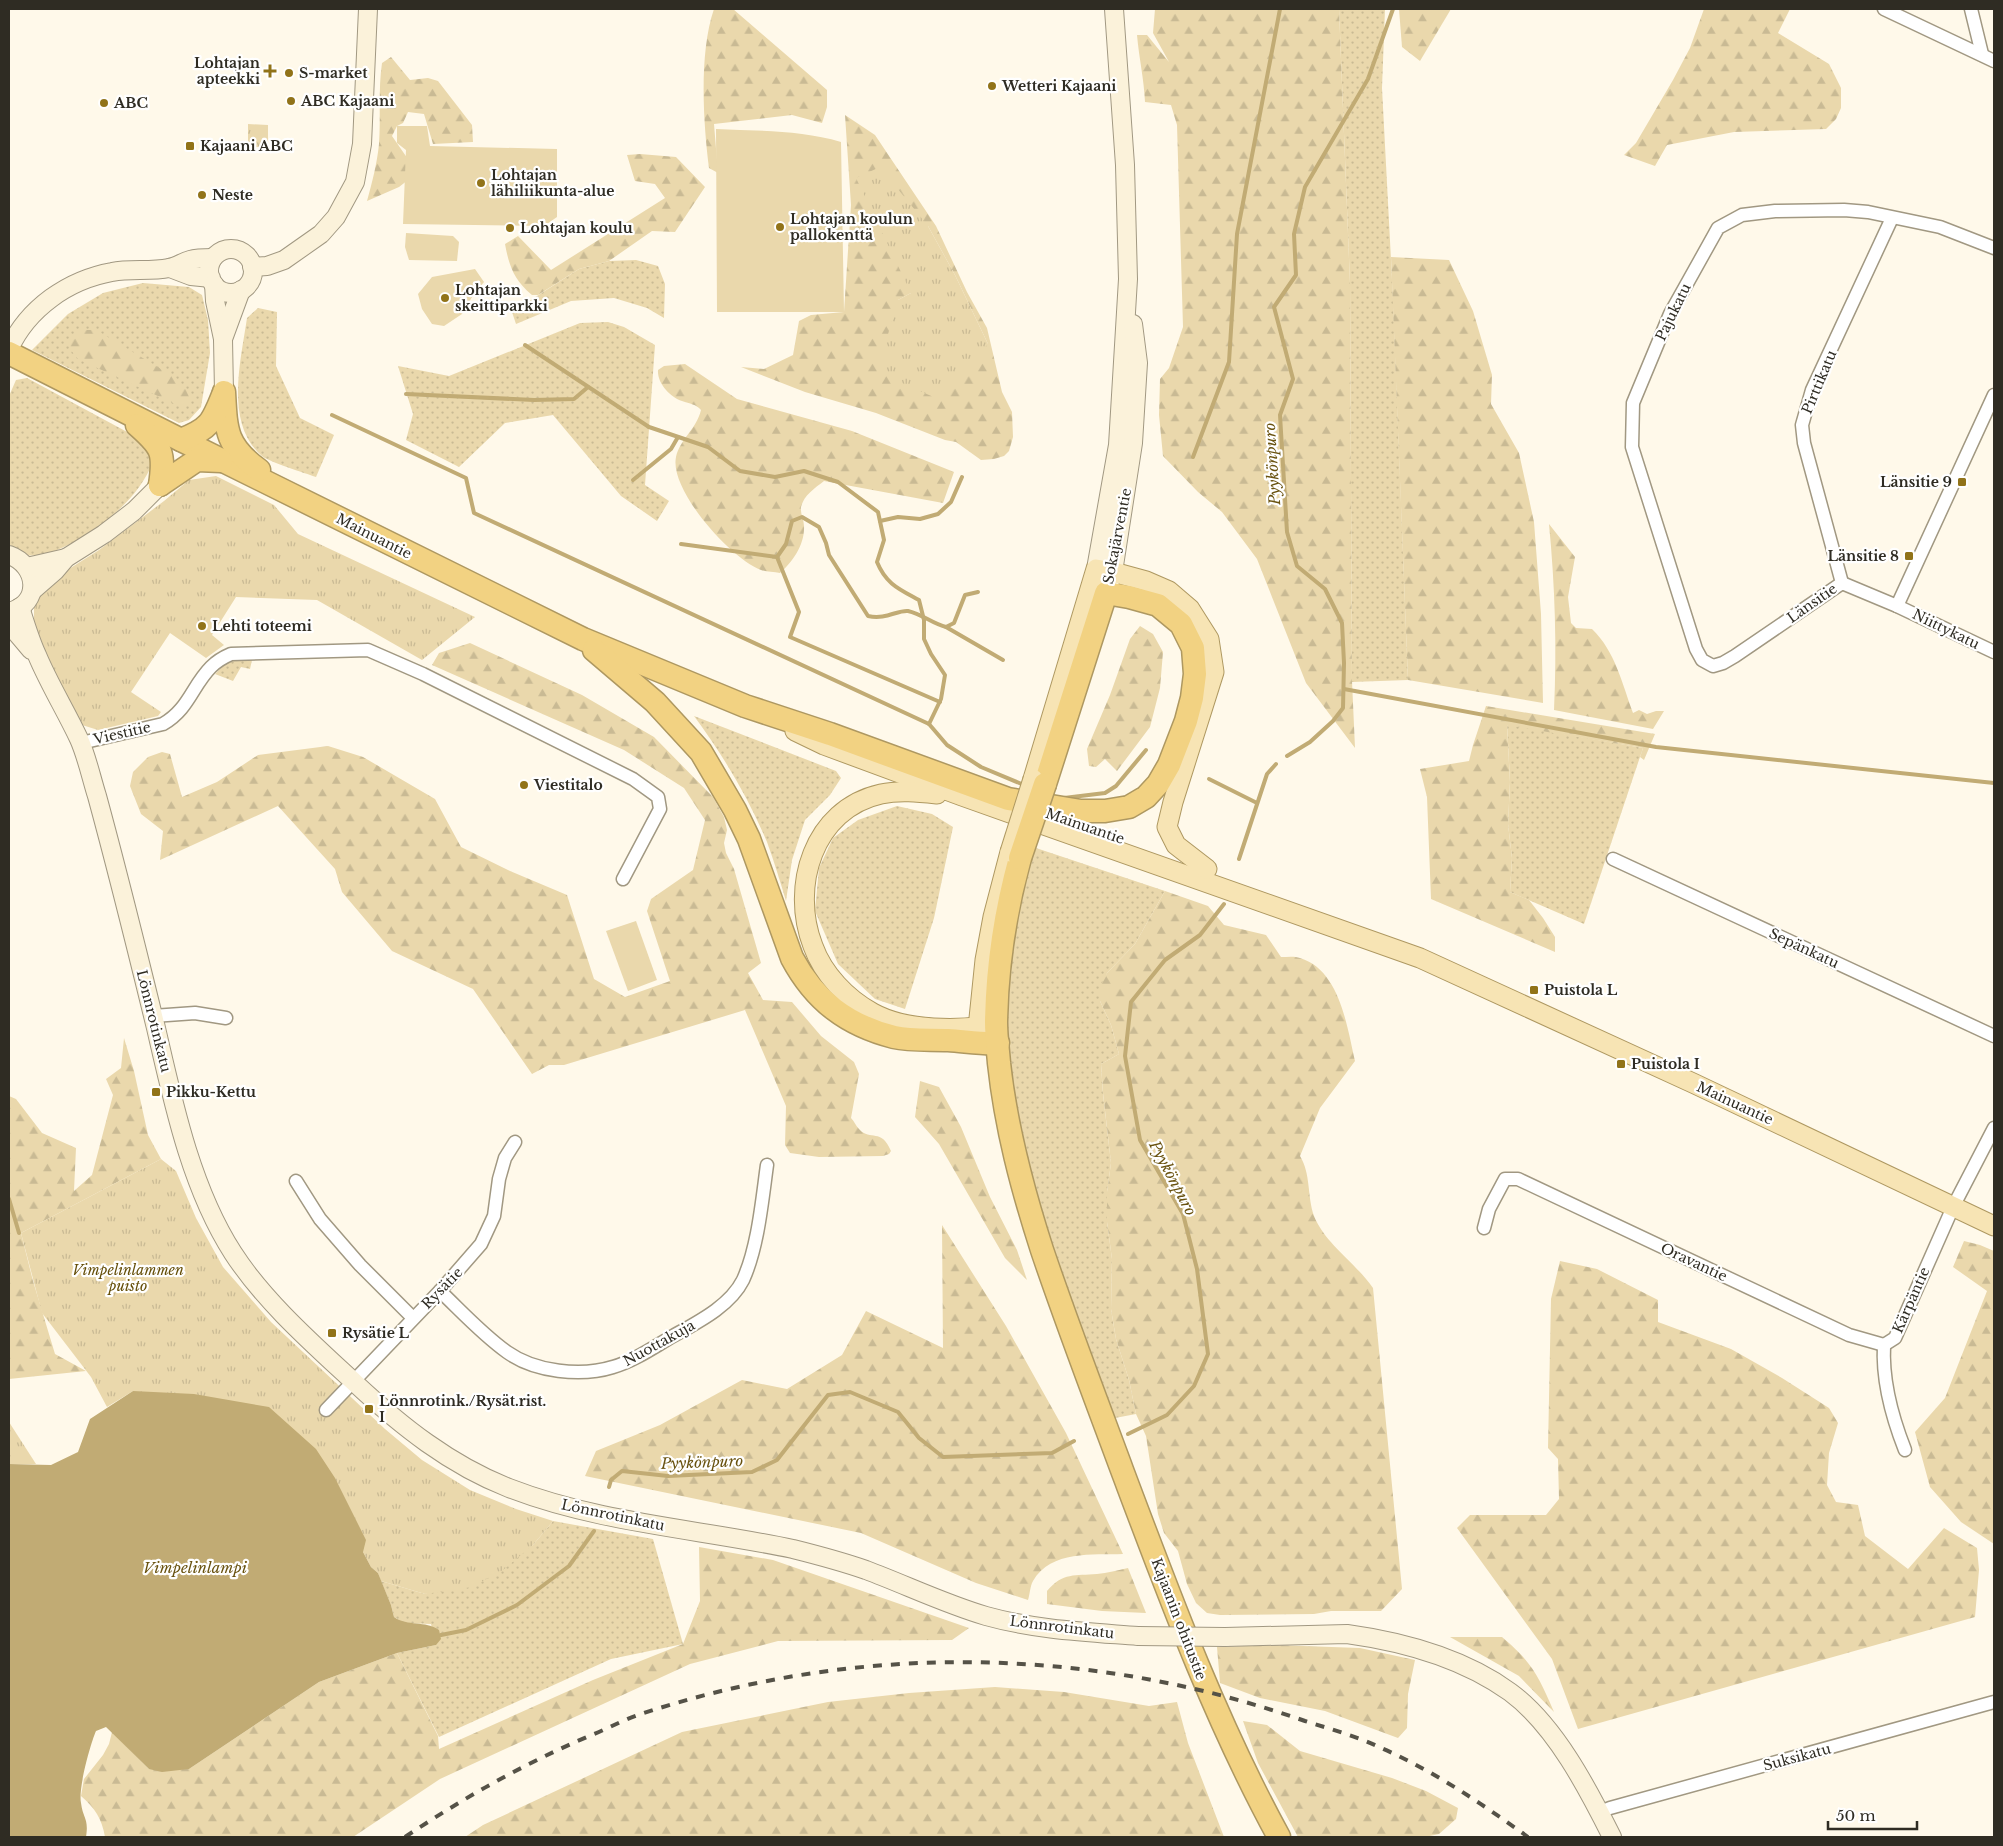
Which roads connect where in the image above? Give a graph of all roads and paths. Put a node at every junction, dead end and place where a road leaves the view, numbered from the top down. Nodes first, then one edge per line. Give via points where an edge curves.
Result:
1 (368, 9) edge
2 (1114, 9) edge
3 (1884, 9) edge
4 (1970, 9) edge
5 (1982, 54) junction
6 (1994, 60) edge
7 (1892, 218) junction
8 (1994, 248) edge
9 (213, 258) junction
10 (170, 268) junction
11 (252, 268) junction
12 (212, 281) junction
13 (241, 290) junction
14 (223, 339) junction
15 (9, 349) edge
16 (9, 353) edge
17 (224, 392) junction
18 (1994, 395) edge
19 (120, 409) junction
20 (181, 440) junction
21 (223, 460) junction
22 (160, 486) junction
23 (299, 498) junction
24 (9, 555) edge
25 (66, 558) junction
26 (27, 567) junction
27 (1101, 580) junction
28 (1842, 583) junction
29 (32, 591) junction
30 (1897, 606) junction
31 (14, 609) edge
32 (9, 624) edge
33 (583, 639) junction
34 (1994, 652) edge
35 (37, 656) junction
36 (1713, 666) joint
37 (745, 706) junction
38 (81, 743) junction
39 (962, 796) junction
40 (1008, 800) junction
41 (1614, 859) dead end
42 (1207, 869) junction
43 (623, 879) dead end
44 (1420, 958) junction
45 (153, 1016) junction
46 (226, 1018) dead end
47 (988, 1035) junction
48 (1994, 1036) edge
49 (1994, 1128) edge
50 (515, 1142) dead end
51 (767, 1165) dead end
52 (296, 1181) dead end
53 (1953, 1207) junction
54 (1994, 1226) edge
55 (1484, 1228) dead end
56 (440, 1291) junction
57 (413, 1318) junction
58 (1884, 1345) junction
59 (352, 1381) junction
60 (326, 1410) dead end
61 (1905, 1450) dead end
62 (1994, 1702) edge
63 (1600, 1812) junction
64 (1279, 1837) edge
65 (1612, 1837) edge

1 - 11 street via 362,144 355,182 336,216 321,234 284,260
2 - 27 street, Sokajärventie via 1125,165 1128,279 1138,363 1134,444
3 - 5 street
4 - 5 street
5 - 6 street
7 - 8 street, Pajukatu via 1940,227
7 - 28 street, Pirttikatu via 1812,390 1802,425
7 - 36 street, Pajukatu via 1844,210 1775,210 1742,215 1718,228 1670,314 1634,403 1632,447 1696,650 1702,660
9 - 10 street via 191,259
9 - 11 street via 224,250 238,250 248,257
9 - 12 street via 210,266
10 - 12 street
10 - 15 street via 113,272 71,285 33,313
11 - 13 street via 250,282
12 - 13 street via 225,292
12 - 14 street
13 - 14 street
14 - 17 street
16 - 19 highway, Mainuantie
17 - 20 highway via 216,413 202,432
17 - 23 highway via 226,428 232,444 246,461
18 - 30 street
19 - 20 highway, Mainuantie
19 - 22 highway via 156,442 163,463
20 - 21 highway, Mainuantie
21 - 22 highway via 197,460
21 - 23 highway, Mainuantie
22 - 25 street via 104,534
23 - 33 highway, Mainuantie
24 - 26 street
25 - 26 street
25 - 29 street
26 - 29 street
27 - 40 highway via 1129,597 1158,605 1181,624 1192,648 1195,674 1192,698 1169,765 1146,797 1129,807 1081,811
27 - 42 main road via 1146,581 1169,591 1190,609 1209,639 1214,672 1167,827 1176,845
27 - 47 highway, Sokajärventie, bridge via 1015,855
28 - 30 street, Länsitie
28 - 36 street, Länsitie via 1724,663
29 - 31 street via 29,598
30 - 34 street, Niittykatu
31 - 35 street, Lönnrotinkatu
32 - 35 street, Lönnrotinkatu
33 - 37 highway, Mainuantie
33 - 47 highway via 655,702 701,752 749,839 792,958 801,975 834,1011 896,1038 958,1041
35 - 38 street, Lönnrotinkatu
37 - 39 main road, Mainuantie via 824,745
37 - 40 highway, Mainuantie
38 - 43 street, Viestitie via 163,724 180,712 212,665 231,654 368,650 633,779 658,797 660,809
38 - 45 street, Lönnrotinkatu
39 - 44 main road, Mainuantie
39 - 47 main road via 915,791 887,793 864,799 838,815 812,852 804,888 804,910 810,940 822,964 844,992 857,1002 874,1013 911,1024
40 - 42 main road, Mainuantie
41 - 48 street, Sepänkatu
42 - 44 main road, Mainuantie via 1398,943
44 - 53 main road, Mainuantie
45 - 46 street via 195,1013
45 - 59 street, Lönnrotinkatu via 196,1177 212,1215 233,1253 257,1285
47 - 64 highway, Kajaanin ohitustie via 1026,1203 1064,1318 1211,1699
49 - 53 street, Kärpäntie
50 - 56 street, Rysätie via 499,1179 489,1230 471,1258
51 - 56 street, Nuottakuja via 754,1241 742,1281 717,1309 629,1361 597,1372 570,1373 535,1365 509,1354
52 - 57 street via 320,1219
53 - 54 main road, Mainuantie
53 - 58 street, Kärpäntie via 1895,1338
55 - 58 street, Oravantie via 1489,1209 1505,1179 1518,1179 1849,1335
56 - 57 street, Rysätie
57 - 59 street, Rysätie
58 - 61 street, Kärpäntie via 1886,1381 1894,1424
59 - 60 street, Rysätie
59 - 63 street, Lönnrotinkatu, bridge via 420,1438 457,1463 509,1488 604,1515 839,1561 984,1615 1059,1630 1138,1636 1356,1635 1430,1651 1482,1675 1511,1693 1536,1716 1571,1762
62 - 63 street, Suksikatu
63 - 65 street, Lönnrotinkatu

